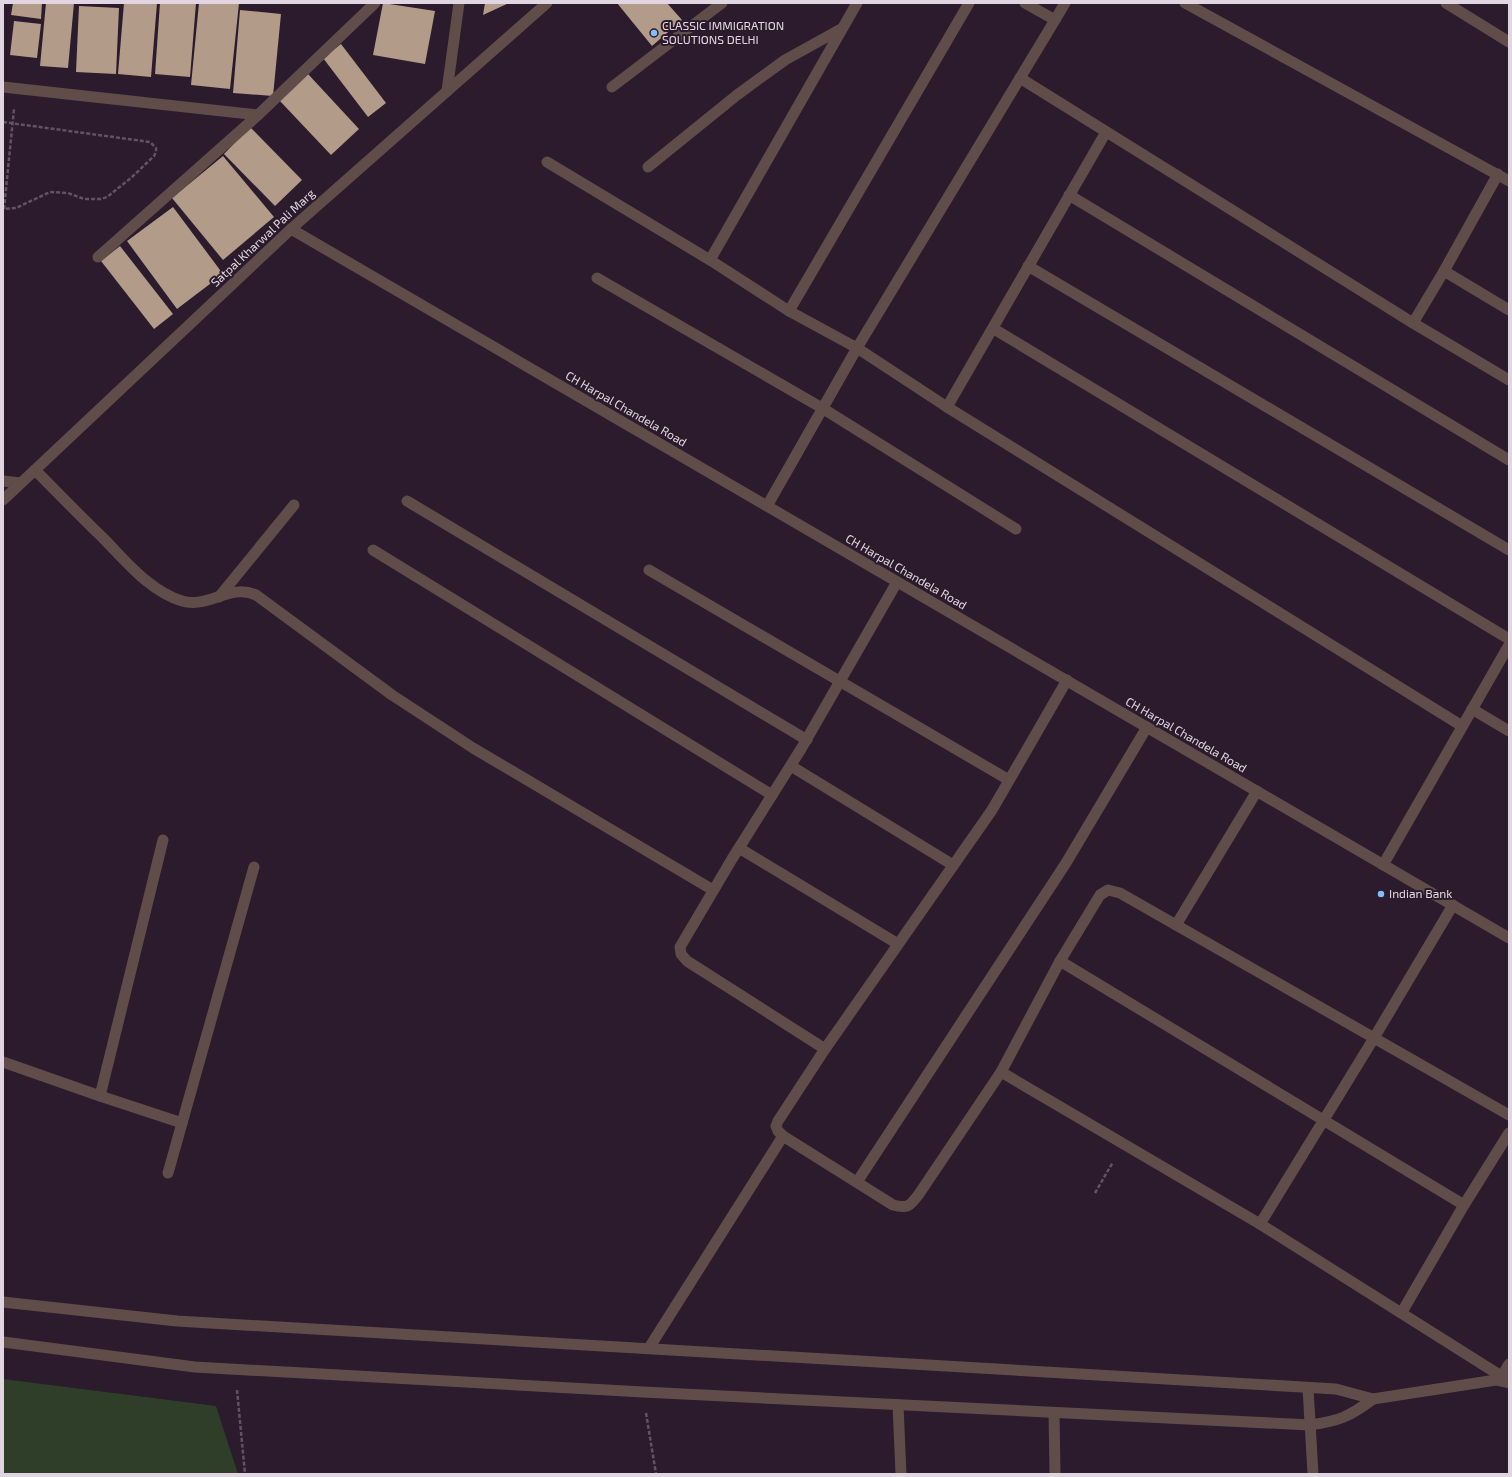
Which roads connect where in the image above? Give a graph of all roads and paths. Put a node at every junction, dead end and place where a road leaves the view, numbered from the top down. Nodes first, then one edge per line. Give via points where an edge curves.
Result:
1 (376, 3) edge
2 (459, 3) edge
3 (547, 3) edge
4 (722, 3) edge
5 (857, 3) edge
6 (969, 3) edge
7 (1025, 3) edge
8 (1065, 3) edge
9 (1186, 3) edge
10 (1446, 3) edge
11 (1055, 20) junction
12 (842, 29) junction
13 (1509, 42) edge
14 (1020, 78) junction
15 (3, 87) edge
16 (612, 88) dead end
17 (447, 91) junction
18 (258, 115) junction
19 (3, 122) edge
20 (13, 123) junction
21 (1106, 132) junction
22 (547, 162) dead end
23 (648, 167) dead end
24 (1498, 174) junction
25 (1509, 181) edge
26 (1069, 195) junction
27 (4, 209) edge
28 (291, 229) junction
29 (98, 257) dead end
30 (710, 260) junction
31 (1028, 266) junction
32 (1444, 271) junction
33 (597, 278) dead end
34 (1509, 310) edge
35 (789, 311) junction
36 (1413, 323) junction
37 (994, 329) junction
38 (857, 348) junction
39 (1509, 380) edge
40 (947, 407) junction
41 (822, 408) junction
42 (1509, 460) edge
43 (35, 470) junction
44 (3, 481) edge
45 (21, 483) junction
46 (3, 500) edge
47 (408, 501) dead end
48 (294, 505) dead end
49 (767, 506) junction
50 (1016, 529) dead end
51 (373, 550) dead end
52 (1509, 550) edge
53 (649, 570) dead end
54 (897, 582) junction
55 (219, 597) junction
56 (1509, 639) edge
57 (1509, 645) edge
58 (1067, 680) junction
59 (841, 681) junction
60 (1472, 709) junction
61 (1462, 726) junction
62 (1147, 727) junction
63 (1509, 731) edge
64 (807, 740) junction
65 (791, 766) junction
66 (1009, 780) junction
67 (1258, 791) junction
68 (772, 795) junction
69 (163, 840) dead end
70 (739, 848) junction
71 (1383, 864) junction
72 (953, 865) junction
73 (254, 867) dead end
74 (713, 890) junction
75 (1452, 904) junction
76 (1176, 925) junction
77 (1509, 938) edge
78 (898, 944) junction
79 (1060, 961) junction
80 (1374, 1038) junction
81 (825, 1049) junction
82 (3, 1062) edge
83 (1001, 1072) junction
84 (100, 1096) junction
85 (1509, 1115) edge
86 (1322, 1120) junction
87 (182, 1123) junction
88 (1509, 1133) edge
89 (783, 1136) junction
90 (1123, 1144) junction
91 (168, 1172) dead end
92 (857, 1182) junction
93 (1095, 1193) dead end
94 (1464, 1205) junction
95 (1260, 1224) junction
96 (3, 1302) edge
97 (1402, 1312) junction
98 (3, 1342) edge
99 (649, 1348) junction
100 (1509, 1364) edge
101 (235, 1369) junction
102 (1507, 1380) edge
103 (1308, 1388) junction
104 (643, 1392) junction
105 (1373, 1399) junction
106 (898, 1405) junction
107 (1054, 1412) junction
108 (1310, 1425) junction
109 (245, 1474) edge
110 (656, 1474) edge
111 (901, 1474) edge
112 (1055, 1474) edge
113 (1313, 1474) edge

1 - 18 street
2 - 17 street
3 - 17 street, Satpal Kharwal Pali Marg
4 - 16 street
5 - 12 street
6 - 35 street
7 - 11 street
8 - 11 street
9 - 24 street
10 - 13 street
11 - 14 street
12 - 23 street via 785,60
12 - 30 street
14 - 21 street
14 - 38 street
15 - 18 street
17 - 28 street, Satpal Kharwal Pali Marg
18 - 29 street
19 - 20 path
20 - 27 path
20 - 27 path via 150,142 156,148 156,152 132,177 101,199 84,199 68,193 50,192 16,208
21 - 26 street
21 - 36 street
22 - 30 street
24 - 25 street
24 - 32 street
26 - 31 street
26 - 42 street
28 - 43 street, Satpal Kharwal Pali Marg
28 - 49 street, CH Harpal Chandela Road
30 - 35 street
31 - 37 street
31 - 52 street
32 - 34 street
32 - 36 street
33 - 41 street
35 - 38 street
36 - 39 street
37 - 40 street
37 - 56 street
38 - 40 street
38 - 41 street
40 - 61 street
41 - 49 street
41 - 50 street
43 - 45 street, Satpal Kharwal Pali Marg
43 - 55 street via 154,586 173,598 189,603
44 - 45 street
45 - 46 street, Satpal Kharwal Pali Marg
47 - 64 street
48 - 55 street
49 - 54 street, CH Harpal Chandela Road
51 - 68 street
53 - 59 street
54 - 58 street, CH Harpal Chandela Road
54 - 59 street
55 - 74 street via 244,591 256,595 392,696 473,748
57 - 60 street
58 - 62 street, CH Harpal Chandela Road
58 - 66 street
59 - 64 street
59 - 66 street
60 - 61 street
60 - 63 street
61 - 71 street
62 - 67 street, CH Harpal Chandela Road
62 - 92 street via 1066,863
64 - 65 street
65 - 68 street
65 - 72 street
66 - 72 street via 992,810
67 - 71 street, CH Harpal Chandela Road
67 - 76 street
68 - 70 street
69 - 84 street
70 - 74 street
70 - 78 street
71 - 75 street, CH Harpal Chandela Road
72 - 78 street
73 - 87 street
74 - 81 street via 681,942 681,954 687,961
75 - 77 street, CH Harpal Chandela Road
75 - 80 street
76 - 79 street via 1120,893 1108,890 1100,895
76 - 80 street
78 - 81 street
79 - 83 street
79 - 86 street
80 - 85 street
80 - 86 street
81 - 89 street via 778,1121 776,1126
82 - 84 street
83 - 90 street
83 - 92 street via 908,1207 893,1205
84 - 87 street
86 - 94 street
86 - 95 street
87 - 91 street
88 - 94 street
89 - 92 street
89 - 99 street
90 - 93 path
90 - 95 street
94 - 97 street
95 - 97 street
96 - 99 street via 177,1321
97 - 102 street
98 - 101 street via 195,1367
99 - 103 street
100 - 102 street
101 - 104 street
101 - 109 path
102 - 105 street
103 - 105 street via 1336,1389
103 - 108 street
104 - 106 street
104 - 110 path
105 - 108 street via 1333,1422
106 - 107 street
106 - 111 street
107 - 108 street
107 - 112 street
108 - 113 street

